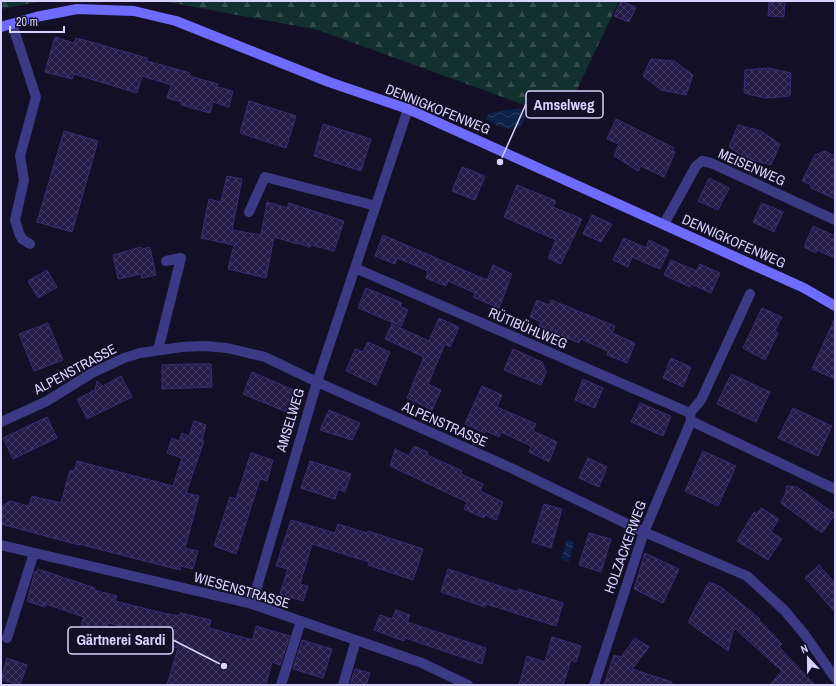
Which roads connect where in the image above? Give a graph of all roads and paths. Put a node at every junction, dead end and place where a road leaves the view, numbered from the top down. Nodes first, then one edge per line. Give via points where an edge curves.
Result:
1 (12, 24) junction
2 (1, 27) edge
3 (408, 109) junction
4 (376, 206) junction
5 (249, 212) dead end
6 (835, 220) edge
7 (664, 224) junction
8 (30, 244) dead end
9 (166, 261) dead end
10 (355, 268) junction
11 (750, 294) dead end
12 (835, 306) edge
13 (158, 350) junction
14 (317, 382) junction
15 (691, 417) junction
16 (1, 422) edge
17 (835, 489) edge
18 (644, 532) junction
19 (1, 545) edge
20 (34, 552) junction
21 (252, 604) junction
22 (301, 622) junction
23 (7, 638) dead end
24 (356, 640) junction
25 (835, 678) edge
26 (281, 685) edge
27 (343, 685) edge
28 (468, 685) edge
29 (594, 685) edge

1 - 2 street, DENNIGKOFENWEG
1 - 3 street, DENNIGKOFENWEG via 77,10 114,9 147,13 176,21 329,82
1 - 8 street via 36,97 20,156 24,180 15,220 22,239
3 - 4 street, AMSELWEG
3 - 7 street, DENNIGKOFENWEG
4 - 5 street via 265,177
4 - 10 street, AMSELWEG
6 - 7 street, MEISENWEG via 702,161 696,166
7 - 12 street, DENNIGKOFENWEG via 804,288
9 - 13 street via 181,258
10 - 14 street, AMSELWEG
10 - 15 street, RÜTIBÜHLWEG
11 - 15 street, HOLZACKERWEG
13 - 14 street, ALPENSTRASSE via 204,346 227,348 266,357
13 - 16 street, ALPENSTRASSE via 124,358
14 - 18 street, ALPENSTRASSE via 511,468
14 - 21 street, AMSELWEG
15 - 17 street
15 - 18 street, HOLZACKERWEG
18 - 25 street, ALPENSTRASSE via 747,576 785,611
18 - 29 street, HOLZACKERWEG
19 - 20 street, WIESENSTRASSE
20 - 21 street, WIESENSTRASSE
20 - 23 street
21 - 22 street, WIESENSTRASSE
22 - 24 street, WIESENSTRASSE
22 - 26 street
24 - 27 street
24 - 28 street, WIESENSTRASSE via 422,663

